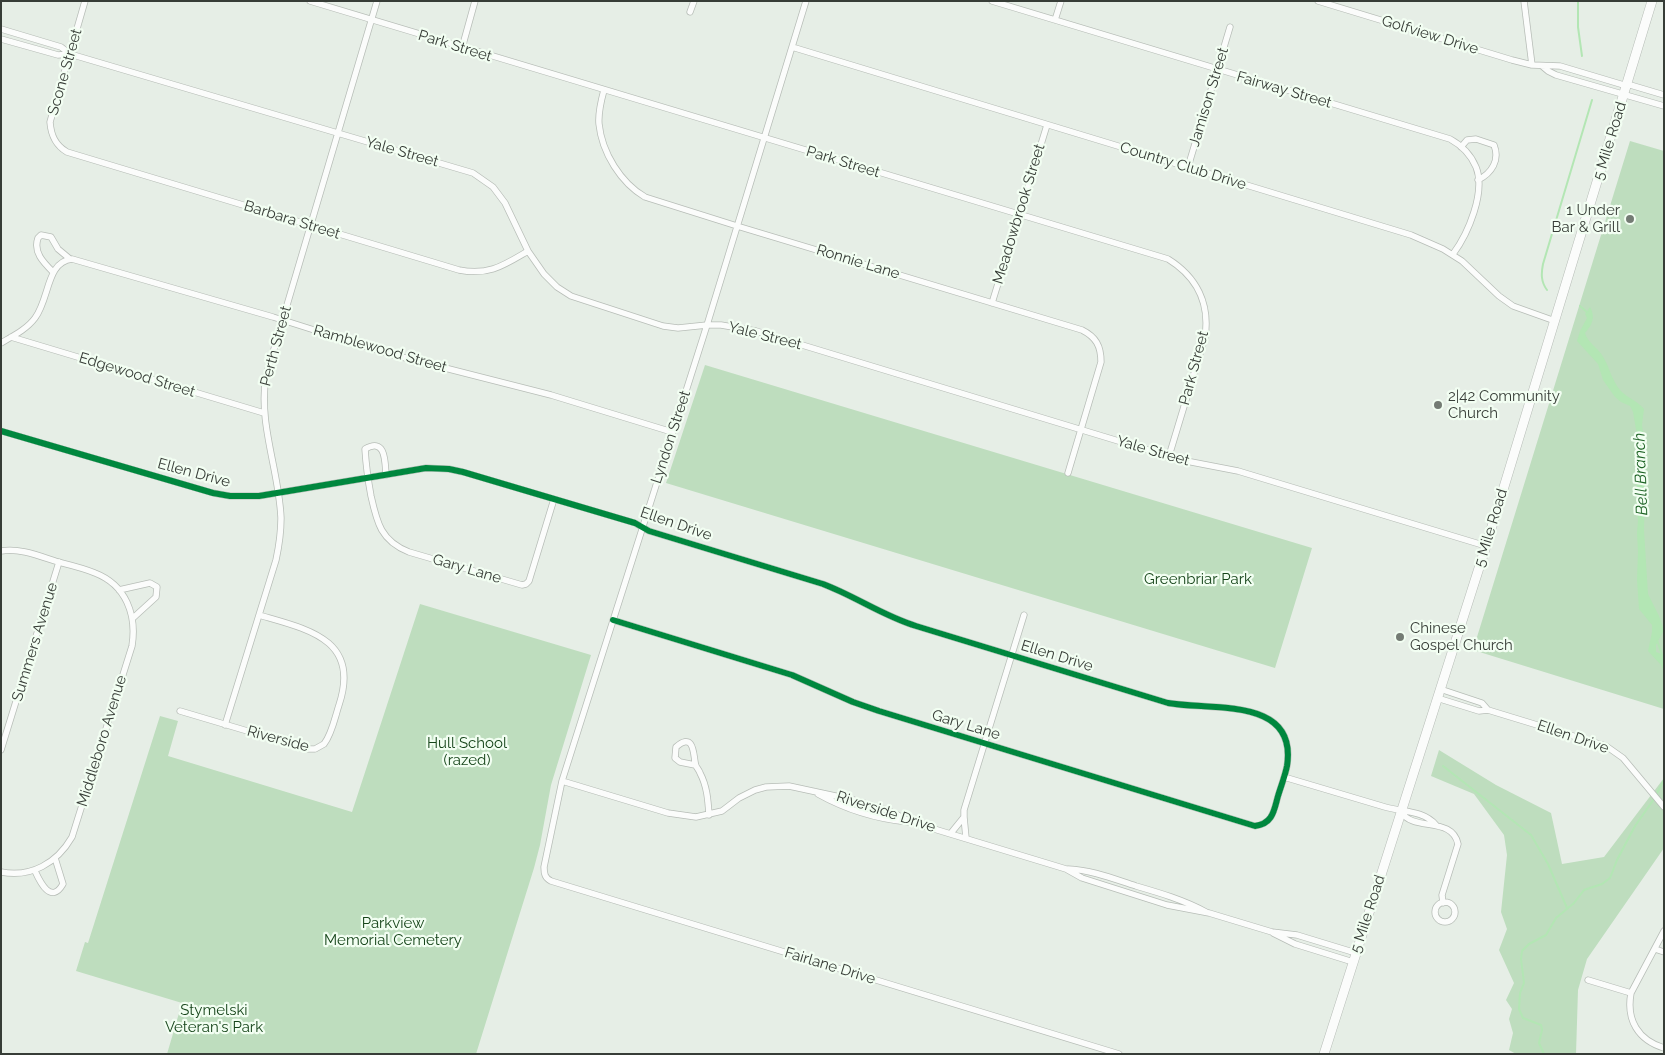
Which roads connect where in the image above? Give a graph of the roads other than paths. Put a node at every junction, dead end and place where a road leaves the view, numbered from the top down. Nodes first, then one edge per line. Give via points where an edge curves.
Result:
1 (86, 1) edge
2 (310, 1) edge
3 (377, 1) edge
4 (475, 1) edge
5 (694, 1) edge
6 (806, 1) edge
7 (992, 1) edge
8 (1061, 1) edge
9 (1318, 1) edge
10 (1524, 1) edge
11 (1652, 1) edge
12 (690, 12) dead end
13 (371, 20) junction
14 (1056, 20) junction
15 (1230, 27) dead end
16 (1, 29) edge
17 (1, 39) edge
18 (792, 47) junction
19 (462, 48) junction
20 (70, 54) junction
21 (1532, 65) junction
22 (1542, 66) junction
23 (1218, 70) junction
24 (1626, 88) junction
25 (604, 90) junction
26 (1664, 94) edge
27 (1664, 106) edge
28 (1046, 124) junction
29 (338, 134) junction
30 (764, 138) junction
31 (56, 143) joint
32 (1460, 147) junction
33 (1188, 167) junction
34 (1478, 180) junction
35 (1019, 214) junction
36 (311, 226) junction
37 (737, 226) junction
38 (528, 251) junction
39 (1453, 254) junction
40 (70, 259) junction
41 (53, 272) junction
42 (992, 303) junction
43 (282, 320) junction
44 (1555, 321) junction
45 (707, 325) junction
46 (11, 337) junction
47 (1, 343) edge
48 (264, 413) junction
49 (1081, 430) junction
50 (1, 431) edge
51 (672, 432) junction
52 (1169, 456) junction
53 (1068, 473) dead end
54 (386, 475) junction
55 (367, 478) junction
56 (277, 494) junction
57 (554, 499) junction
58 (642, 526) junction
59 (1486, 546) junction
60 (1, 551) edge
61 (59, 562) junction
62 (119, 590) junction
63 (259, 615) junction
64 (1024, 615) dead end
65 (133, 618) junction
66 (613, 620) junction
67 (1012, 655) junction
68 (1438, 694) junction
69 (180, 711) dead end
70 (225, 725) junction
71 (984, 744) junction
72 (1, 750) edge
73 (695, 765) dead end
74 (1284, 777) junction
75 (562, 781) junction
76 (814, 792) junction
77 (1664, 807) edge
78 (1401, 812) junction
79 (709, 815) junction
80 (964, 817) junction
81 (911, 822) junction
82 (951, 833) junction
83 (966, 838) junction
84 (55, 858) junction
85 (1066, 869) junction
86 (35, 871) junction
87 (1, 872) edge
88 (544, 874) joint
89 (1442, 903) dead end
90 (1209, 913) junction
91 (1664, 931) edge
92 (1272, 932) junction
93 (1655, 949) junction
94 (1664, 952) edge
95 (1354, 957) junction
96 (1588, 980) dead end
97 (1631, 993) junction
98 (1664, 1048) edge
99 (1118, 1054) edge
100 (1324, 1054) edge

1 - 20 street, Scone Street
2 - 13 street, Park Street
3 - 13 street, Perth Street
4 - 19 street
5 - 12 street
6 - 18 street, Lyndon Street
7 - 14 street, Fairway Street
8 - 14 street
9 - 21 street, Golfview Drive
10 - 21 street
11 - 24 main road, 5 Mile Road
13 - 19 street, Park Street
13 - 29 street, Perth Street
14 - 23 street, Fairway Street
15 - 23 street, Jamison Street
16 - 20 street, Yale Street via 61,47
17 - 20 street, Yale Street via 58,55
18 - 28 street, Country Club Drive
18 - 30 street, Lyndon Street
19 - 25 street, Park Street
20 - 29 street, Yale Street
20 - 31 street, Scone Street via 50,122
21 - 22 street, Golfview Drive
22 - 24 street, Golfview Drive via 1560,66
22 - 24 street, Golfview Drive via 1556,75
23 - 32 street, Fairway Street via 1438,135
23 - 33 street, Jamison Street
24 - 26 street
24 - 27 street
24 - 44 main road, 5 Mile Road
25 - 30 street, Park Street
25 - 37 street, Ronnie Lane via 599,112 601,133 614,165 627,183 652,200
28 - 33 street, Country Club Drive
28 - 35 street, Meadowbrook Street
29 - 36 street, Perth Street
29 - 38 street, Yale Street via 480,177 505,203
30 - 35 street, Park Street
30 - 37 street, Lyndon Street
31 - 36 street, Barbara Street via 73,155
32 - 34 street, Fairway Street via 1477,168
32 - 34 street via 1467,140 1476,139 1494,145 1496,153 1492,168 1488,175
33 - 39 street, Country Club Drive via 1411,235
34 - 39 street, Fairway Street via 1476,207
35 - 42 street, Meadowbrook Street
35 - 52 street, Park Street via 1168,259 1195,283 1205,308 1205,337
36 - 38 street, Barbara Street via 468,272 494,270
36 - 43 street, Perth Street
37 - 42 street, Ronnie Lane
37 - 45 street, Lyndon Street
38 - 45 street, Yale Street via 549,280 578,299 663,326 687,328
39 - 44 street, Country Club Drive via 1507,302
40 - 41 street via 59,263
40 - 41 street via 51,238 38,238 37,252
40 - 43 street, Ramblewood Street
41 - 46 street via 39,312 28,326
42 - 49 street, Ronnie Lane via 1082,330 1098,343 1101,362
43 - 48 street, Perth Street via 266,376
43 - 51 street, Ramblewood Street via 398,356 551,395
44 - 59 main road, 5 Mile Road
45 - 49 street, Yale Street via 756,331
45 - 51 street, Lyndon Street
46 - 47 street
46 - 48 street, Edgewood Street
48 - 56 street, Perth Street
49 - 52 street, Yale Street
49 - 53 street, Ronnie Lane
50 - 56 street, Ellen Drive via 213,493 246,497
51 - 58 street, Lyndon Street
52 - 59 street, Yale Street via 1238,471
54 - 55 street, Ellen Drive
54 - 55 street via 384,452 372,446 365,449
54 - 57 street, Ellen Drive via 426,468 449,469
55 - 56 street, Ellen Drive
55 - 57 street, Gary Lane via 377,523 394,545 522,585 529,581
56 - 63 street, Perth Street via 279,544
57 - 58 street, Ellen Drive
58 - 66 street, Lyndon Street
58 - 67 street, Ellen Drive via 649,531 823,584 899,621
59 - 68 main road, 5 Mile Road
60 - 61 street via 22,551
61 - 62 street via 95,573
61 - 72 street, Summers Avenue
62 - 65 street, Middleboro Avenue
62 - 65 street via 150,583 156,587 156,597
63 - 70 street, Perth Street
63 - 70 street, Riverside via 312,631 329,643 343,670 344,685 340,699 327,741 315,749
64 - 67 street
65 - 84 street, Middleboro Avenue via 132,646 76,826 66,846
66 - 71 street, Gary Lane via 792,675 853,702
66 - 75 street, Lyndon Street
67 - 71 street
67 - 74 street, Ellen Drive via 1168,703 1236,709 1264,717 1277,725 1287,744
68 - 77 street, Ellen Drive via 1479,711 1488,710 1606,746 1623,758
68 - 78 main road, 5 Mile Road
69 - 70 street, Riverside
71 - 74 street, Gary Lane via 1255,826 1272,818
71 - 80 street
73 - 79 street via 705,784
74 - 78 street
75 - 79 street, Riverside Drive via 677,815 696,818
75 - 88 street, Lyndon Street
76 - 79 street, Riverside Drive via 789,786 766,787
76 - 81 street, Riverside Drive via 888,810
76 - 81 street via 834,803 887,820
78 - 89 street via 1405,818 1453,832 1458,844
78 - 95 main road, 5 Mile Road
80 - 82 street
80 - 83 street
81 - 82 street, Riverside Drive
82 - 83 street, Riverside Drive
83 - 85 street, Riverside Drive
84 - 86 street, Middleboro Avenue
84 - 86 street via 63,884 57,892 50,892 44,887
85 - 90 street, Riverside Drive via 1085,870 1111,878 1172,897
85 - 90 street, Riverside Drive via 1082,878 1148,900
86 - 87 street via 21,874
88 - 99 street, Fairlane Drive via 551,881
90 - 92 street, Riverside Drive
91 - 93 street
92 - 95 street, Riverside Drive via 1298,935
92 - 95 street, Riverside Drive via 1295,944
93 - 94 street
93 - 97 street
95 - 100 main road, 5 Mile Road
96 - 97 street
97 - 98 street via 1631,1016 1639,1033 1647,1041

